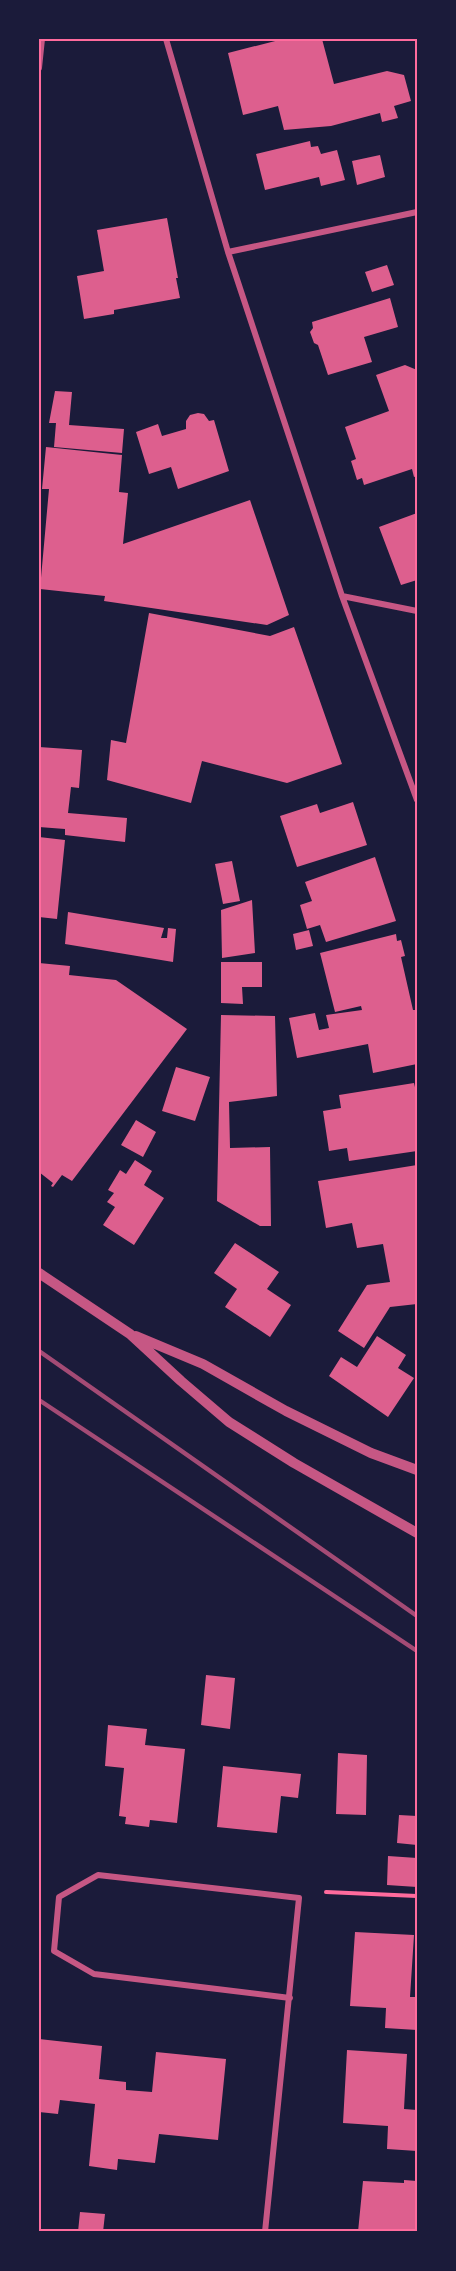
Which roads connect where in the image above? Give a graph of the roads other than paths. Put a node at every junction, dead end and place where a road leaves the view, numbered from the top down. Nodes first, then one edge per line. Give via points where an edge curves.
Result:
1 (42, 39) edge
2 (166, 39) edge
3 (39, 68) edge
4 (417, 212) edge
5 (228, 252) junction
6 (342, 596) junction
7 (417, 611) edge
8 (417, 800) edge
9 (39, 1273) edge
10 (130, 1334) junction
11 (417, 1470) edge
12 (417, 1533) edge
13 (290, 1998) junction
14 (265, 2232) edge

1 - 3 street
2 - 5 street
4 - 5 street
5 - 6 street
6 - 7 street
6 - 8 street
9 - 10 street
10 - 11 street via 203,1364 371,1453
10 - 12 street via 229,1422
13 - 13 street via 299,1898 98,1875 59,1897 54,1951 93,1974
13 - 14 street

